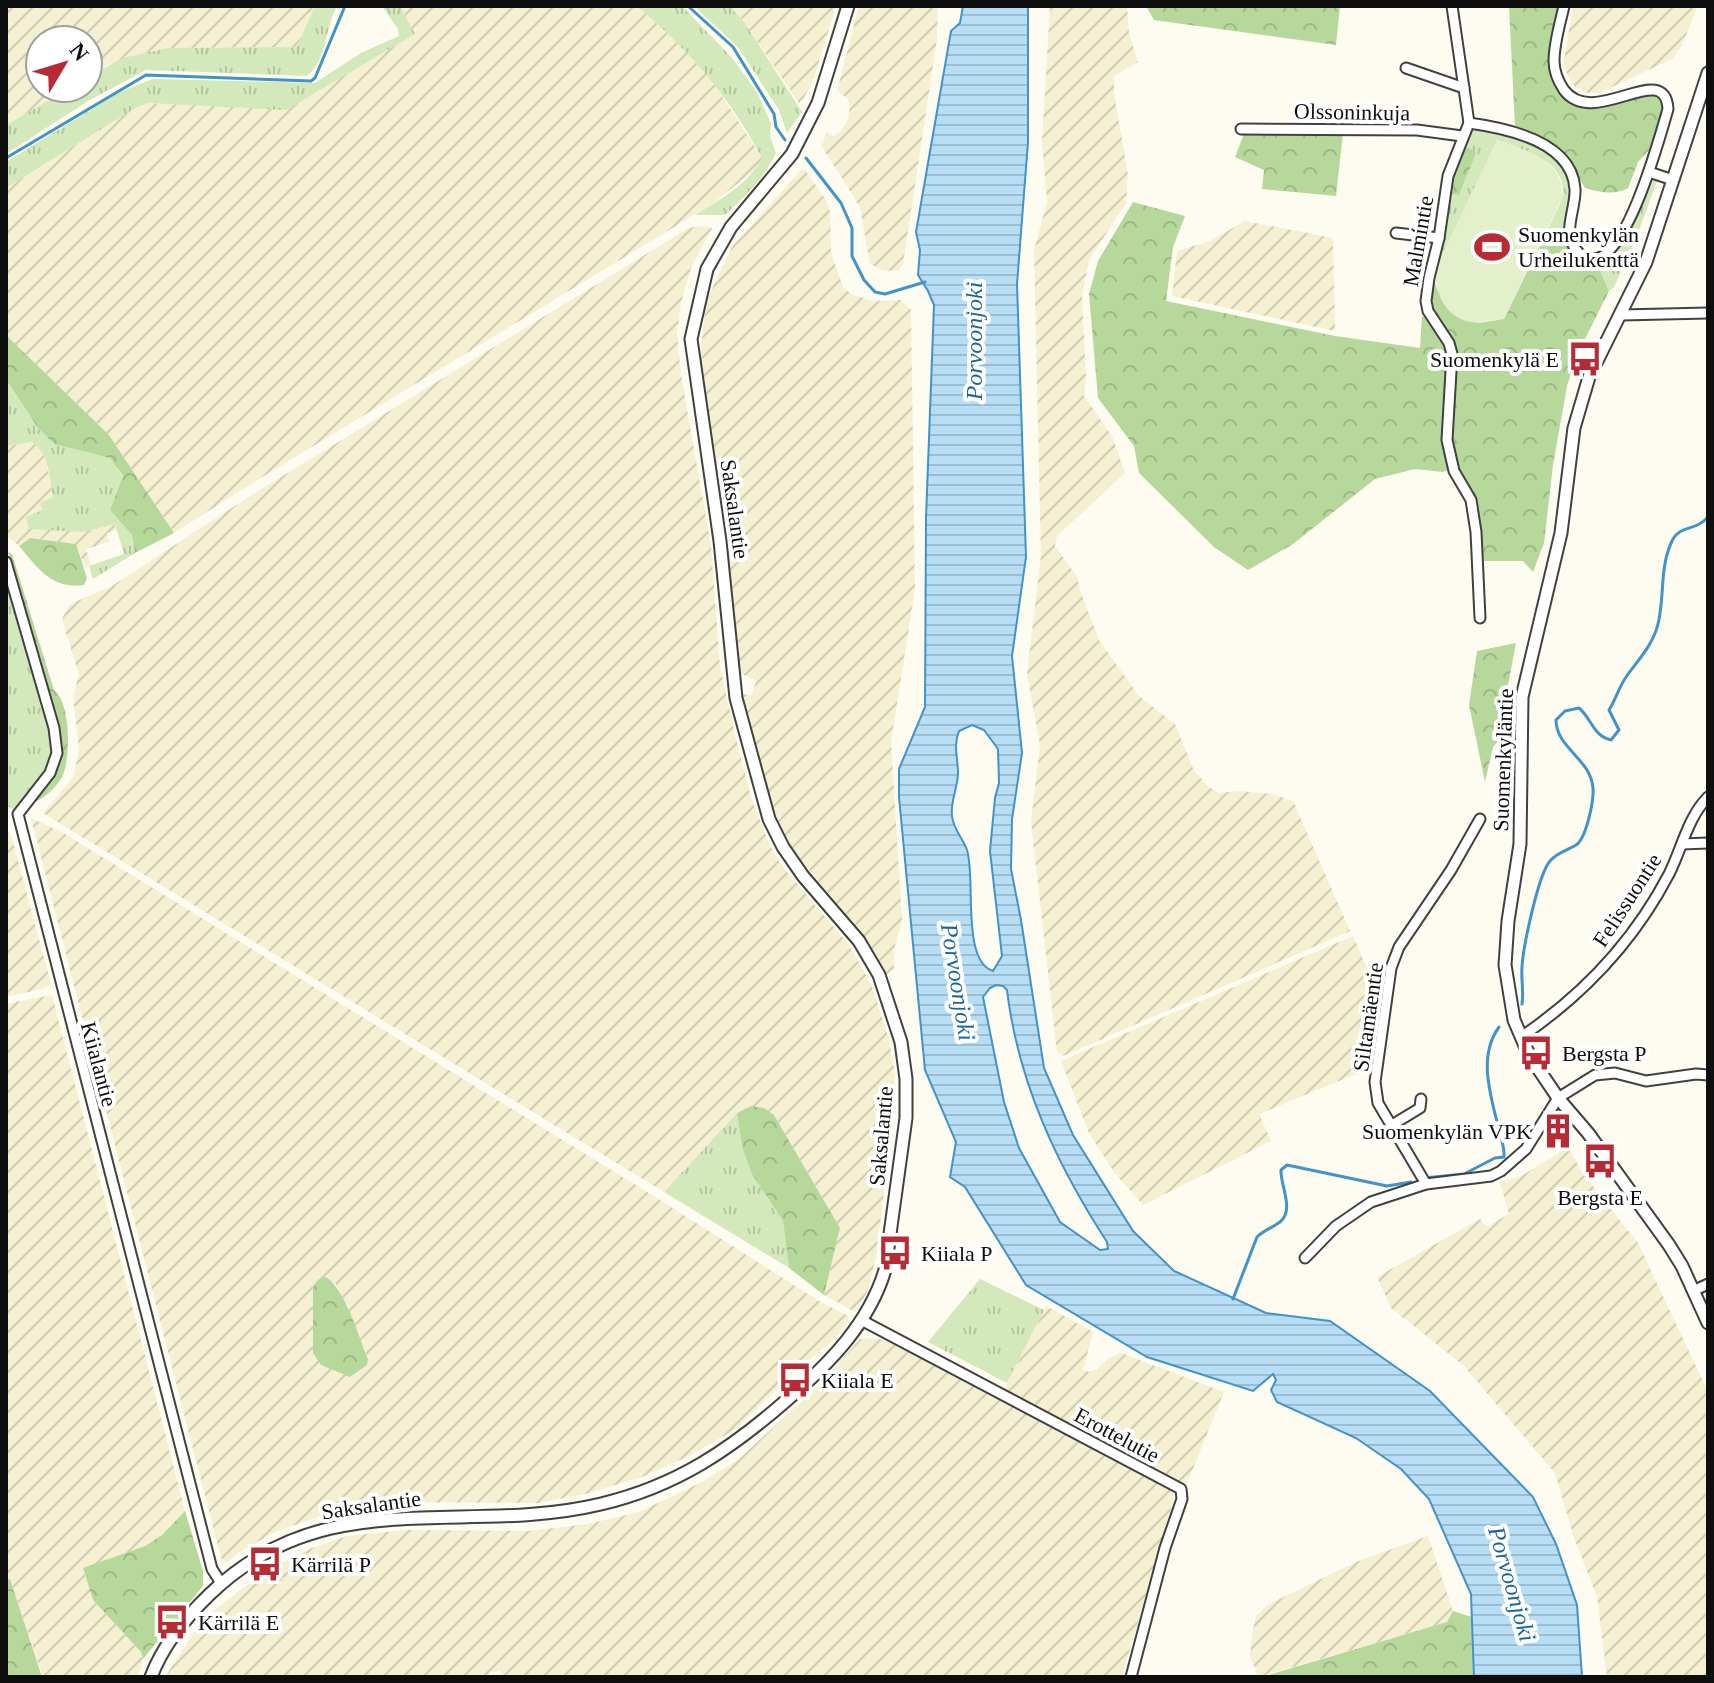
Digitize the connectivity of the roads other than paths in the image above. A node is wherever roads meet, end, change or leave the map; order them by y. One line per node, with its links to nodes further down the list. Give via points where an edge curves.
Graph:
1 (848, 6): 31 (street, Saksalantie, via 818,103 792,154 731,227 707,269 691,339 736,698 769,819 803,876 859,941 879,975 901,1042 906,1079 902,1148 885,1270)
2 (1452, 6): 6 (street)
3 (1564, 6): 10 (street, via 1554,59 1555,75 1566,92 1579,102 1599,103 1648,88 1668,98)
4 (1406, 68): 6 (street)
5 (1708, 73): 11 (street, Suomenkyläntie)
6 (1464, 88): 7 (street)
7 (1469, 123): 9 (street, Malmintie); 10 (street, via 1516,132 1563,161 1575,188 1571,241 1590,259 1604,256 1618,241)
8 (1241, 129): 9 (street, Olssoninkuja, via 1417,130)
9 (1462, 136): 13 (street, Malmintie, via 1448,176)
10 (1649, 172): 11 (street)
11 (1673, 180): 15 (street, Suomenkyläntie, via 1646,262)
12 (1396, 233): 13 (street)
13 (1439, 238): 17 (street, Malmintie, via 1427,307 1452,354 1447,440 1454,471 1471,500)
14 (1708, 313): 15 (street)
15 (1621, 315): 22 (street, Suomenkyläntie, via 1579,407 1561,533 1522,697 1520,844 1505,965 1509,1002)
16 (6, 562): 33 (street, Kiialantie, via 57,753 50,773 18,814 212,1569)
17 (1480, 618)
18 (1708, 797): 21 (street, Felissuontie, via 1697,808)
19 (1480, 819): 26 (street, Siltamäentie, via 1391,968 1375,1082 1378,1103)
20 (1708, 843): 21 (street)
21 (1682, 844): 22 (street, Felissuontie, via 1619,953 1559,1011)
22 (1521, 1037): 24 (street, Suomenkyläntie)
23 (1708, 1075): 24 (street, via 1646,1081 1604,1073)
24 (1558, 1098): 27 (street, via 1526,1149 1501,1171); 30 (street, Suomenkyläntie, via 1669,1245)
25 (1421, 1099): 26 (street, via 1420,1108)
26 (1392, 1125): 27 (street, Siltamäentie)
27 (1426, 1184): 28 (street, via 1371,1202 1336,1226)
28 (1305, 1258)
29 (1708, 1284): 30 (street)
30 (1693, 1291): 32 (street, Suomenkyläntie)
31 (863, 1321): 33 (street, Saksalantie, via 813,1377 757,1426 706,1462 653,1488 545,1515 409,1516 331,1526 285,1542); 35 (street, Erottelutie, via 1181,1489)
32 (1708, 1323)
33 (221, 1583): 34 (street, Saksalantie, via 171,1639)
34 (151, 1677)
35 (1131, 1677)

